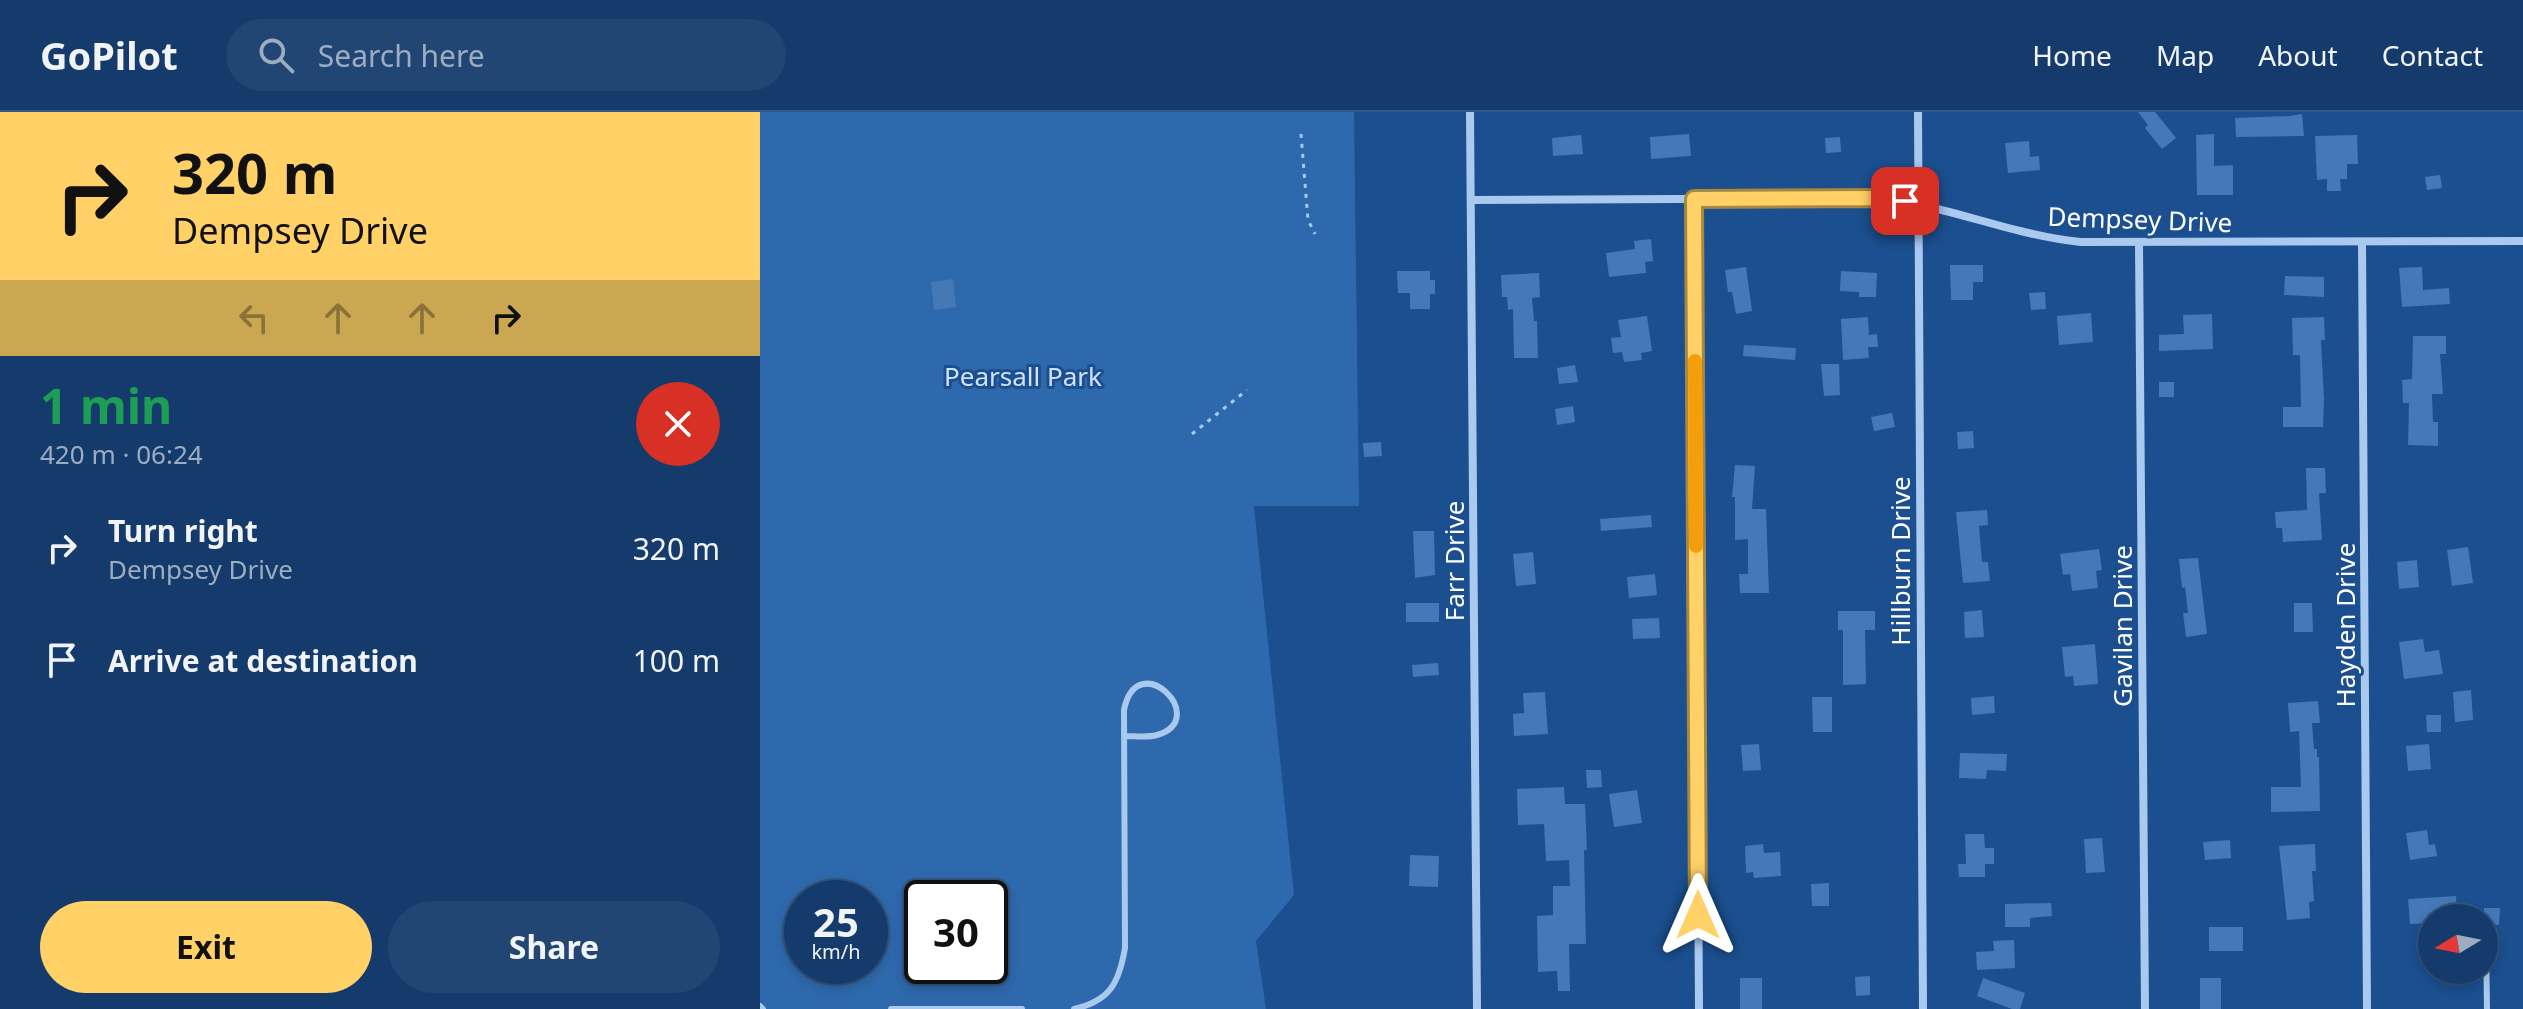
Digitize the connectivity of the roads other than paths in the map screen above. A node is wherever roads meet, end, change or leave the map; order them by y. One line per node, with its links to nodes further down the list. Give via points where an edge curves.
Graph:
1 (1470, 112): 4 (street, Farr Drive)
2 (1918, 112): 5 (street, Hillburn Drive)
3 (1694, 199): 4 (street, Dempsey Drive); 5 (street, Dempsey Drive, via 1875,198); 15 (street)
4 (1472, 200): 14 (street, Farr Drive)
5 (1918, 204): 8 (street, Dempsey Drive, via 2034,236); 16 (street, Hillburn Drive)
6 (2523, 241): 7 (street, Dempsey Drive)
7 (2362, 242): 8 (street, Dempsey Drive); 18 (street, Hayden Drive)
8 (2139, 243): 17 (street, Gavilan Drive)
9 (1125, 736): 9 (lane, via 1169,729 1176,710 1169,692 1150,684 1132,692 1124,710); 13 (lane, via 1121,970 1112,989 1093,1005)
10 (2487, 984): 19 (lane)
11 (891, 1009): 12 (lane)
12 (1022, 1009)
13 (1074, 1009)
14 (1477, 1009)
15 (1699, 1009)
16 (1923, 1009)
17 (2145, 1009)
18 (2367, 1009)
19 (2487, 1009)

